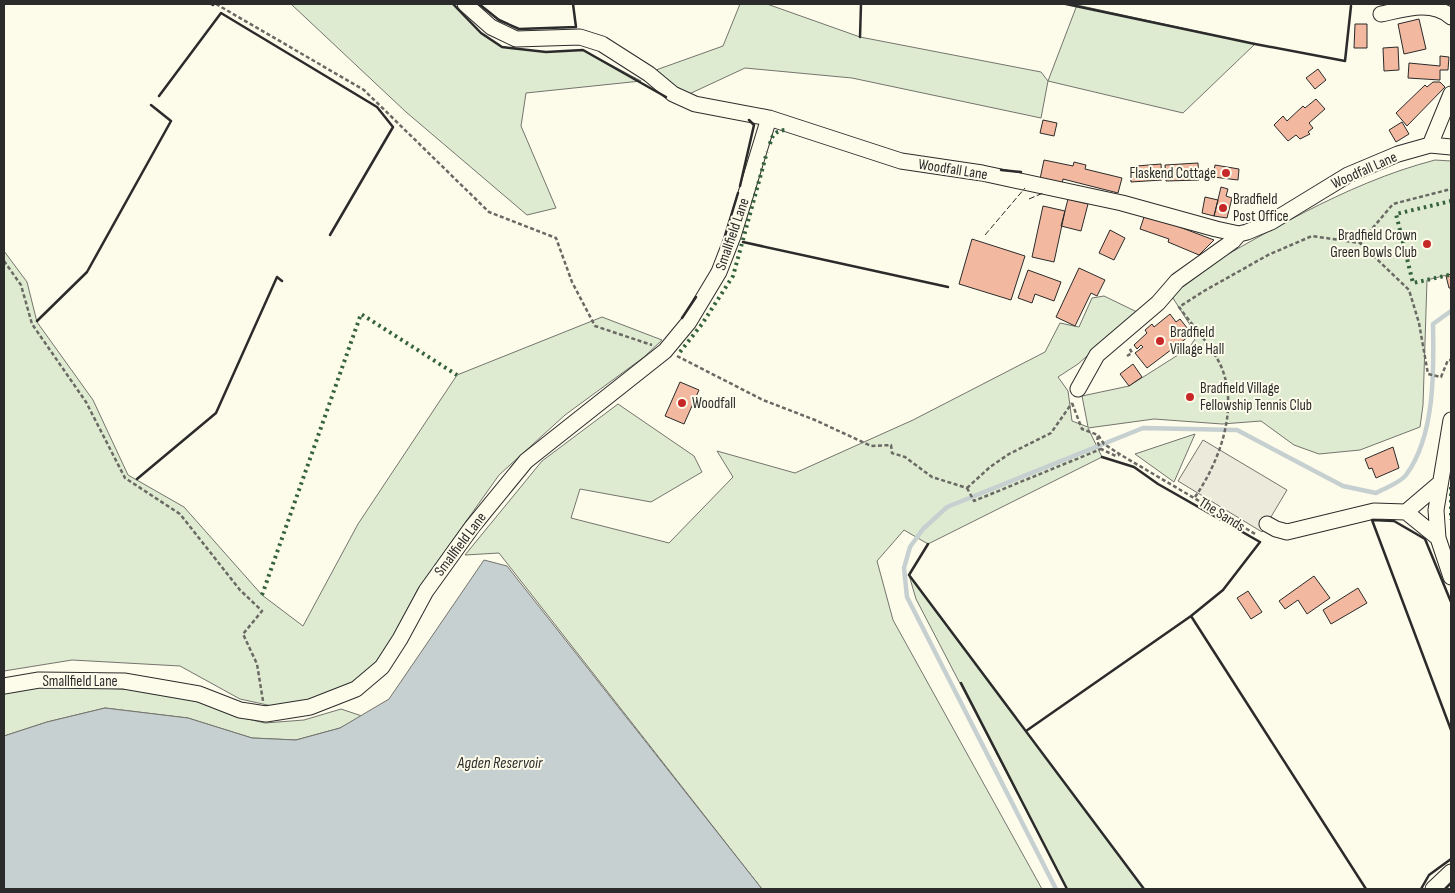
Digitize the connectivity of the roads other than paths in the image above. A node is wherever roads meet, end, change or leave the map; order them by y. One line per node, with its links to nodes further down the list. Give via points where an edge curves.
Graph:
1 (465, 4): 5 (street, Woodfall Lane, via 491,27 516,39 580,38 602,44 649,74 673,94 695,104)
2 (1381, 14): 3 (street, via 1430,6 1443,9)
3 (1451, 17)
4 (1451, 94): 6 (street)
5 (769, 118): 8 (street, Woodfall Lane, via 901,161 982,173 1122,203); 16 (street, Smallfield Lane, via 719,272 689,322 666,351 526,461 432,582 382,667 356,689 310,708 266,714 240,710 200,694 124,681 40,680)
6 (1430, 145): 7 (street, Woodfall Lane); 8 (street, Woodfall Lane, via 1398,154 1348,175 1266,224)
7 (1451, 147)
8 (1239, 234): 9 (street, via 1177,281 1158,304 1097,355)
9 (1075, 396)
10 (1451, 420): 11 (street)
11 (1440, 483): 12 (street); 14 (street, via 1436,510)
12 (1406, 512): 13 (street, via 1374,512 1287,532); 14 (street)
13 (1267, 524)
14 (1438, 538): 15 (street)
15 (1451, 577)
16 (4, 686)
17 (1451, 872): 18 (street)
18 (1433, 889)

